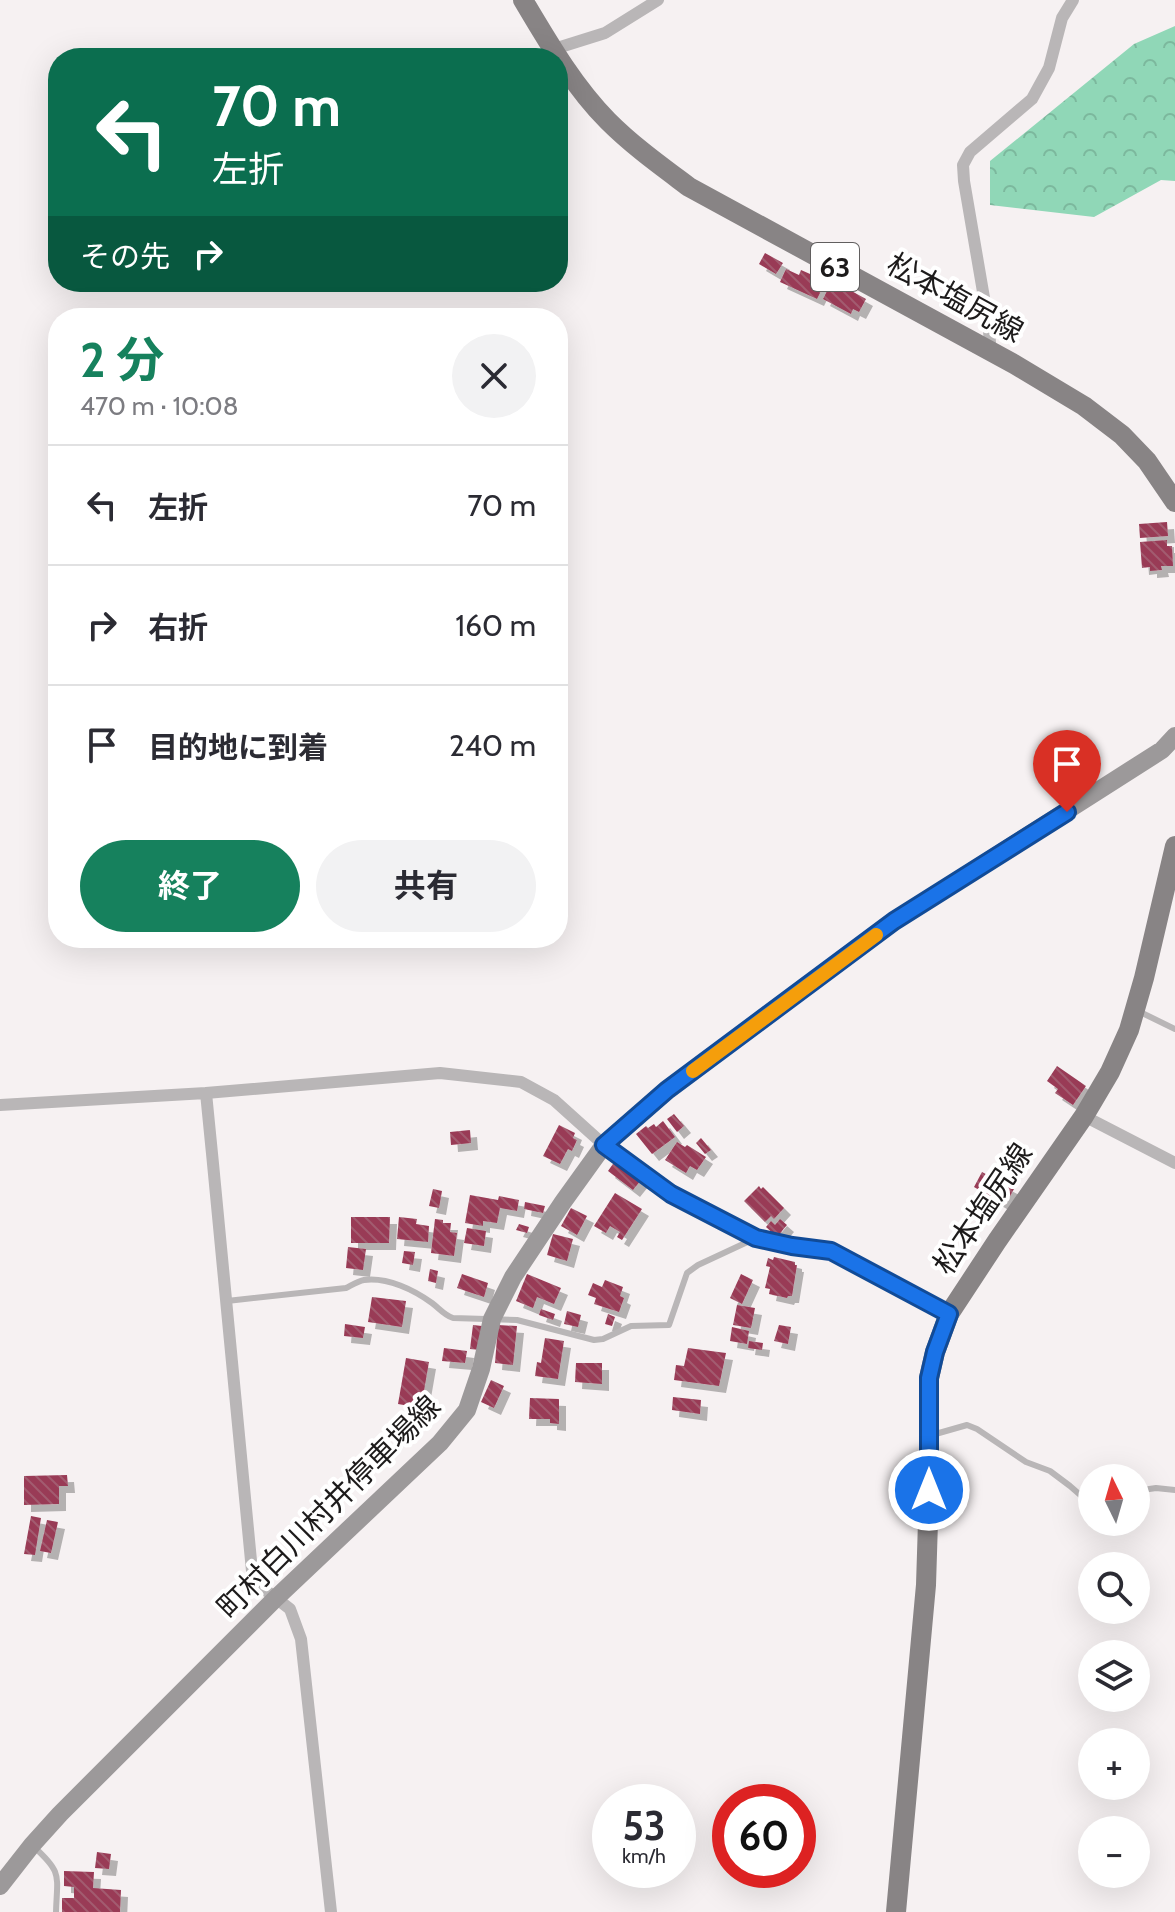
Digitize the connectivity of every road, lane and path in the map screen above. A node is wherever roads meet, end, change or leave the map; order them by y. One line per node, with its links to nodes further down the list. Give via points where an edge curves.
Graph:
1 (523, 0): 4 (main road, 松本塩尻線 / 63)
2 (658, 0): 5 (street, via 605,33)
3 (1073, 0): 7 (street, via 1032,99 970,152 963,165)
4 (553, 48)
5 (557, 48)
6 (568, 70): 7 (main road, 松本塩尻線 / 63, via 606,119 689,187)
7 (991, 353): 8 (main road, 松本塩尻線 / 63, via 1084,406 1122,435)
8 (1175, 502)
9 (1175, 736): 16 (main road, 町村白川村井停車場線, via 1162,750 894,921 667,1090)
10 (1175, 846): 11 (main road, 松本塩尻線)
11 (1135, 1010): 12 (lane); 15 (main road, 松本塩尻線, via 1110,1072)
12 (1175, 1029)
13 (206, 1093): 14 (street); 16 (street, via 440,1073 521,1082 554,1100); 19 (street)
14 (0, 1105)
15 (1084, 1116): 17 (street); 20 (main road, 松本塩尻線)
16 (604, 1145): 18 (lane, via 671,1194); 21 (main road, 町村白川村井停車場線, via 513,1277)
17 (1175, 1163)
18 (756, 1238): 20 (lane, via 831,1251); 21 (lane, via 687,1273 669,1325 631,1326 594,1340 517,1320)
19 (227, 1301): 21 (lane, via 381,1281 412,1290 444,1315); 26 (street, via 252,1571)
20 (949, 1314): 22 (main road, 松本塩尻線, via 929,1378)
21 (492, 1319): 26 (main road, 町村白川村井停車場線, via 467,1410 440,1443)
22 (928, 1436): 25 (lane, via 967,1425 1050,1471); 31 (main road, 松本塩尻線, via 926,1585)
23 (1150, 1489): 24 (lane)
24 (1175, 1490)
25 (1078, 1493)
26 (276, 1598): 27 (main road, 町村白川村井停車場線); 30 (street, via 290,1609 301,1639)
27 (32, 1845): 28 (main road, 町村白川村井停車場線); 29 (lane, via 53,1864 58,1877)
28 (0, 1886)
29 (56, 1912)
30 (331, 1912)
31 (896, 1912)

